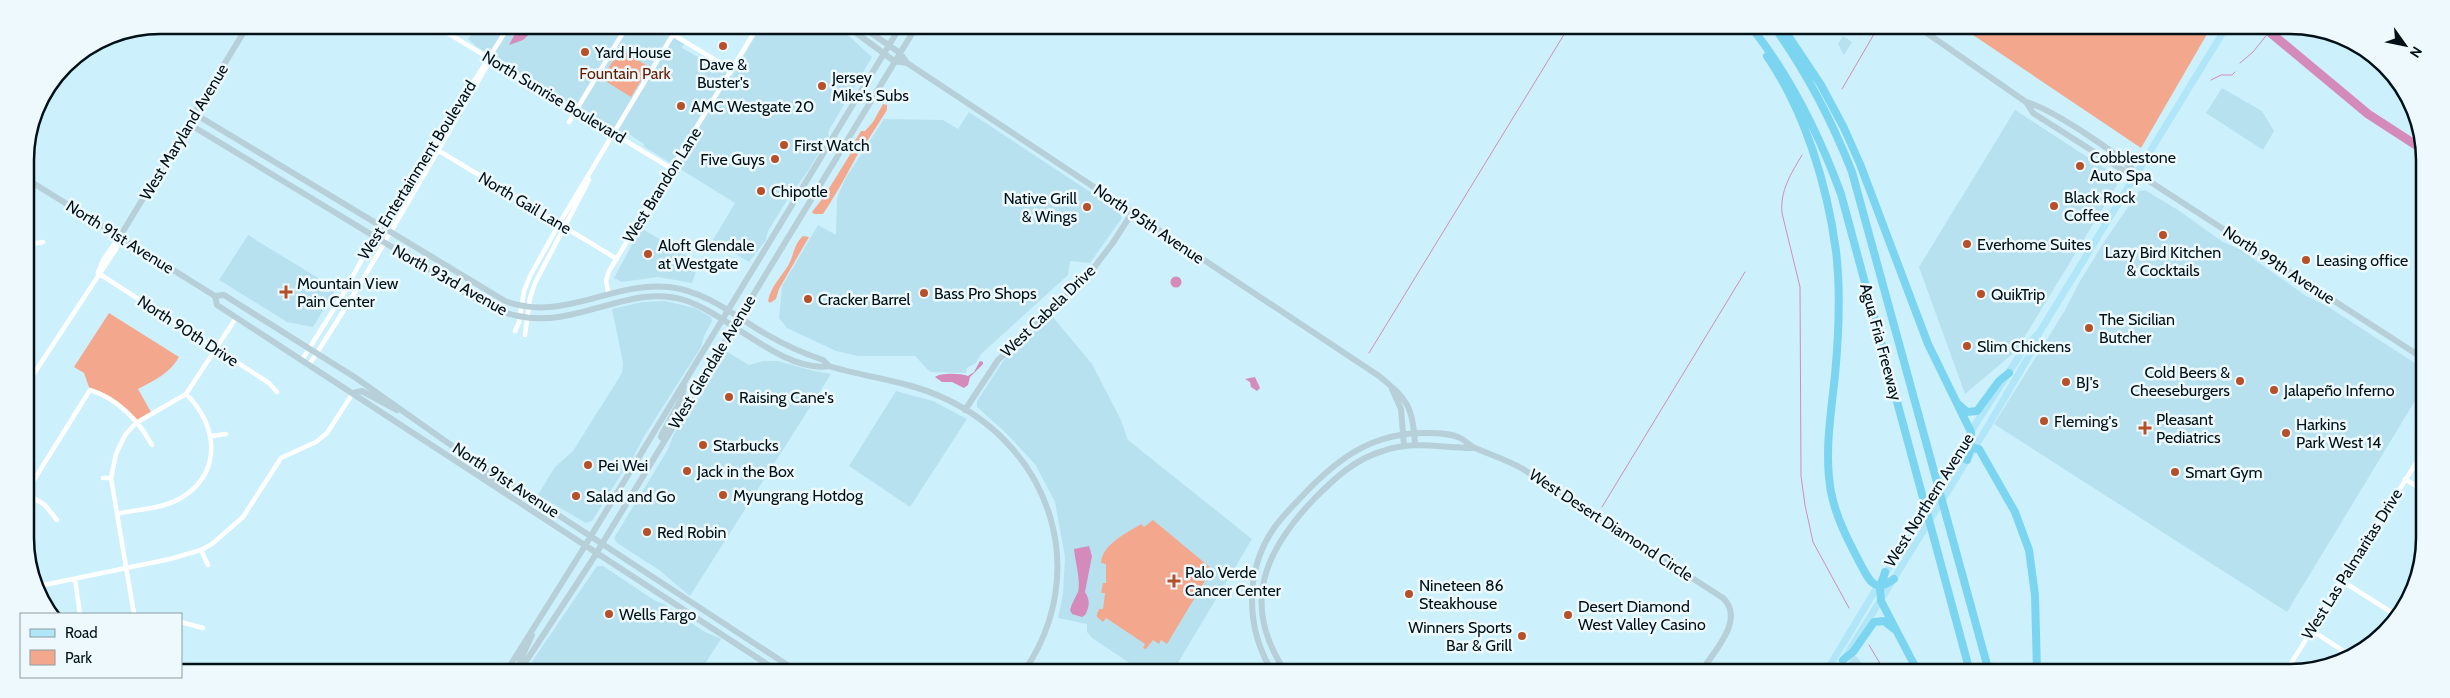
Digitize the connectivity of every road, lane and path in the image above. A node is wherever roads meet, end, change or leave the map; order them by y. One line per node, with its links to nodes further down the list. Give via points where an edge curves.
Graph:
1 (243, 34): 25 (main road, West Maryland Avenue)
2 (449, 34): 20 (street, North Sunrise Boulevard)
3 (504, 34): 20 (street, West Entertainment Boulevard)
4 (622, 34): 24 (street)
5 (753, 34): 23 (street, West Brandon Lane)
6 (857, 34): 19 (main road, North 95th Avenue)
7 (872, 34): 17 (main road, North 95th Avenue)
8 (896, 34): 17 (main road, West Glendale Avenue)
9 (912, 34): 18 (main road, West Glendale Avenue)
10 (1754, 34): 112 (highway, via 1801,120 1828,209 1836,250 1840,302 1829,436 1829,476 1842,527 1865,573)
11 (1756, 34): 138 (highway, Agua Fria Freeway, via 1810,118 1841,194)
12 (1779, 34): 139 (highway, Agua Fria Freeway, via 1822,103 1852,172)
13 (1787, 34): 72 (highway, via 1821,85 1844,128 1928,344)
14 (1928, 34): 31 (main road, North 99th Avenue, via 2026,102 2038,105 2127,162)
15 (2222, 34): 31 (main road, West Northern Avenue)
16 (674, 35): 23 (street); 28 (street)
17 (889, 46): 18 (main road, North 95th Avenue); 19 (main road, West Glendale Avenue)
18 (900, 52): 21 (main road, West Glendale Avenue); 22 (main road, North 95th Avenue)
19 (884, 55): 21 (main road, North 95th Avenue); 48 (main road, West Glendale Avenue)
20 (489, 58): 24 (street, North Sunrise Boulevard); 29 (street, West Entertainment Boulevard)
21 (894, 61): 22 (main road, North 95th Avenue); 52 (main road, West Glendale Avenue)
22 (907, 62): 33 (main road, North 95th Avenue)
23 (732, 70): 30 (street, West Brandon Lane)
24 (576, 111): 26 (street); 28 (street, North Sunrise Boulevard)
25 (195, 114): 27 (main road, West Maryland Avenue); 35 (main road, North 93rd Avenue)
26 (569, 122)
27 (189, 124): 37 (main road, North 93rd Avenue); 38 (main road, West Maryland Avenue)
28 (614, 134): 30 (street, North Sunrise Boulevard); 34 (street)
29 (435, 149): 34 (street, North Gail Lane); 35 (street, West Entertainment Boulevard, via 428,150); 36 (street, West Entertainment Boulevard, via 420,184)
30 (672, 169): 42 (street, West Brandon Lane)
31 (2136, 174): 56 (main road, West Northern Avenue); 61 (main road, North 99th Avenue)
32 (34, 184): 38 (main road, North 91st Avenue)
33 (1132, 213): 68 (main road, North 95th Avenue, via 1350,356); 73 (main road, West Cabela Drive, via 1086,278 998,360)
34 (561, 225): 42 (street, North Gail Lane); 46 (street, via 527,282); 47 (street, via 562,234 535,283)
35 (382, 228): 36 (main road, North 93rd Avenue); 37 (street, West Entertainment Boulevard)
36 (390, 233): 40 (street, West Entertainment Boulevard); 46 (main road, North 93rd Avenue, via 494,296)
37 (375, 237): 40 (main road, North 93rd Avenue); 58 (street, West Entertainment Boulevard)
38 (119, 238): 43 (street, West Maryland Avenue); 45 (main road, North 91st Avenue)
39 (43, 242): 41 (street)
40 (384, 242): 49 (main road, North 93rd Avenue, via 490,305); 60 (street, West Entertainment Boulevard)
41 (34, 244)
42 (617, 259): 44 (street, West Brandon Lane, via 607,278)
43 (98, 273): 59 (street, North 90th Drive); 65 (street, West Maryland Avenue)
44 (609, 295): 47 (main road, North 93rd Avenue, via 555,308); 48 (main road, North 93rd Avenue, via 643,287 675,288 704,297)
45 (216, 296): 50 (main road, North 91st Avenue, via 217,305); 58 (main road, North 91st Avenue, via 224,295)
46 (521, 306): 47 (main road, North 93rd Avenue); 49 (street)
47 (528, 307): 51 (street)
48 (728, 311): 52 (main road, North 93rd Avenue); 53 (main road, West Glendale Avenue)
49 (519, 317): 51 (main road, North 93rd Avenue); 55 (street)
50 (236, 318): 59 (street); 62 (main road, North 91st Avenue)
51 (526, 318): 53 (main road, North 93rd Avenue, via 560,319 639,298 659,296 690,302); 57 (street)
52 (739, 318): 54 (main road, West Glendale Avenue); 64 (main road, North 93rd Avenue, via 781,343)
53 (723, 319): 54 (main road, North 93rd Avenue); 67 (main road, West Glendale Avenue)
54 (733, 327): 64 (main road, North 93rd Avenue, via 797,360 818,368); 81 (main road, West Glendale Avenue)
55 (515, 331)
56 (2039, 333): 66 (main road, West Northern Avenue, via 2022,350); 85 (main road, West Northern Avenue, via 2032,351)
57 (525, 335)
58 (309, 348): 60 (main road, North 91st Avenue); 62 (street, West Entertainment Boulevard)
59 (216, 349): 69 (street, North 90th Drive); 71 (street)
60 (317, 353): 63 (street, West Entertainment Boulevard); 74 (main road, North 91st Avenue)
61 (2416, 354)
62 (302, 360): 63 (main road, North 91st Avenue)
63 (309, 365): 70 (main road, North 91st Avenue)
64 (830, 366): 73 (main road, via 922,389)
65 (34, 372)
66 (2009, 373): 72 (highway, via 1999,381 1977,412 1967,412); 76 (main road, West Northern Avenue)
67 (685, 382): 81 (main road, via 682,398 662,434); 100 (main road, West Glendale Avenue)
68 (1390, 386): 78 (main road, North 95th Avenue, via 1407,403); 79 (main road, North 95th Avenue, via 1401,409)
69 (277, 392)
70 (353, 393): 74 (main road, via 362,391); 90 (main road, North 91st Avenue); 103 (street, via 327,433 316,442 281,458 243,517 226,534)
71 (186, 394): 75 (street); 80 (street, via 202,412)
72 (1956, 401): 76 (highway)
73 (965, 410): 131 (main road, via 996,433 1022,461 1042,494 1054,529 1058,564 1056,596 1042,641)
74 (405, 412): 96 (main road, North 91st Avenue)
75 (136, 423): 83 (street); 92 (street, via 125,435 116,454); 94 (street, via 118,404 90,390)
76 (1971, 432): 85 (highway); 87 (main road, West Northern Avenue)
77 (226, 434): 80 (street)
78 (1415, 434): 79 (main road, West Desert Diamond Circle); 82 (main road, North 95th Avenue); 86 (main road, West Desert Diamond Circle, via 1450,435 1461,438)
79 (1404, 435): 84 (main road, North 95th Avenue); 132 (main road, West Desert Diamond Circle, via 1366,445 1340,460 1288,511 1270,535 1257,562 1252,605 1258,642)
80 (212, 436): 98 (street, via 207,469 195,487 180,499)
81 (665, 440): 101 (main road, West Glendale Avenue)
82 (1415, 444): 84 (main road, West Desert Diamond Circle); 86 (main road, West Desert Diamond Circle)
83 (152, 445)
84 (1404, 445): 133 (main road, West Desert Diamond Circle, via 1371,455 1347,468 1298,516 1275,548 1264,584 1263,615 1271,647)
85 (1973, 446): 87 (highway); 88 (highway); 140 (highway, via 1985,458 2015,512 2028,550 2036,595)
86 (1474, 448): 134 (main road, West Desert Diamond Circle, via 1523,468 1726,601 1731,608 1732,622)
87 (1957, 454): 107 (main road, West Northern Avenue)
88 (1967, 460): 109 (main road, West Northern Avenue)
89 (2416, 463): 93 (street, West Las Palmaritas Drive)
90 (478, 475): 96 (main road, via 485,474 510,488); 102 (main road, North 91st Avenue)
91 (103, 478): 92 (street)
92 (112, 478): 98 (street)
93 (2404, 479): 95 (street); 110 (street, West Las Palmaritas Drive)
94 (34, 481)
95 (2416, 486)
96 (526, 492): 100 (main road, North 91st Avenue)
97 (34, 497): 99 (street)
98 (117, 514): 106 (street)
99 (57, 520)
100 (592, 535): 101 (main road, North 91st Avenue); 102 (main road, West Glendale Avenue)
101 (603, 542): 104 (main road, West Glendale Avenue); 117 (main road, North 91st Avenue)
102 (585, 547): 104 (main road, North 91st Avenue); 119 (main road, West Glendale Avenue)
103 (201, 550): 105 (street); 106 (street)
104 (596, 554): 121 (main road, North 91st Avenue); 128 (main road, West Glendale Avenue)
105 (208, 565)
106 (128, 569): 108 (street); 116 (street)
107 (1885, 572): 112 (highway)
108 (75, 579): 111 (street); 115 (street)
109 (1894, 579): 112 (highway); 113 (main road, West Northern Avenue)
110 (2342, 581): 114 (street); 122 (street, West Las Palmaritas Drive)
111 (43, 585)
112 (1878, 586): 113 (highway); 135 (main road, West Northern Avenue)
113 (1881, 601): 123 (highway); 125 (main road, West Northern Avenue)
114 (2392, 612)
115 (80, 613)
116 (134, 613)
117 (718, 619): 121 (main road); 130 (main road, North 91st Avenue)
118 (182, 622): 120 (street)
119 (534, 627): 126 (main road, West Glendale Avenue); 127 (main road)
120 (202, 628)
121 (712, 628): 129 (main road, North 91st Avenue)
122 (2311, 630): 124 (street); 141 (street, West Las Palmaritas Drive)
123 (1898, 635): 125 (highway, via 1888,623 1878,620); 137 (highway)
124 (2344, 652)
125 (1844, 660): 136 (main road, West Northern Avenue)
126 (514, 664)
127 (520, 664)
128 (524, 664)
129 (767, 664)
130 (785, 664)
131 (1029, 664)
132 (1269, 664)
133 (1281, 664)
134 (1706, 664)
135 (1831, 664)
136 (1841, 664)
137 (1914, 664)
138 (1968, 664)
139 (1987, 664)
140 (2037, 664)
141 (2290, 664)

